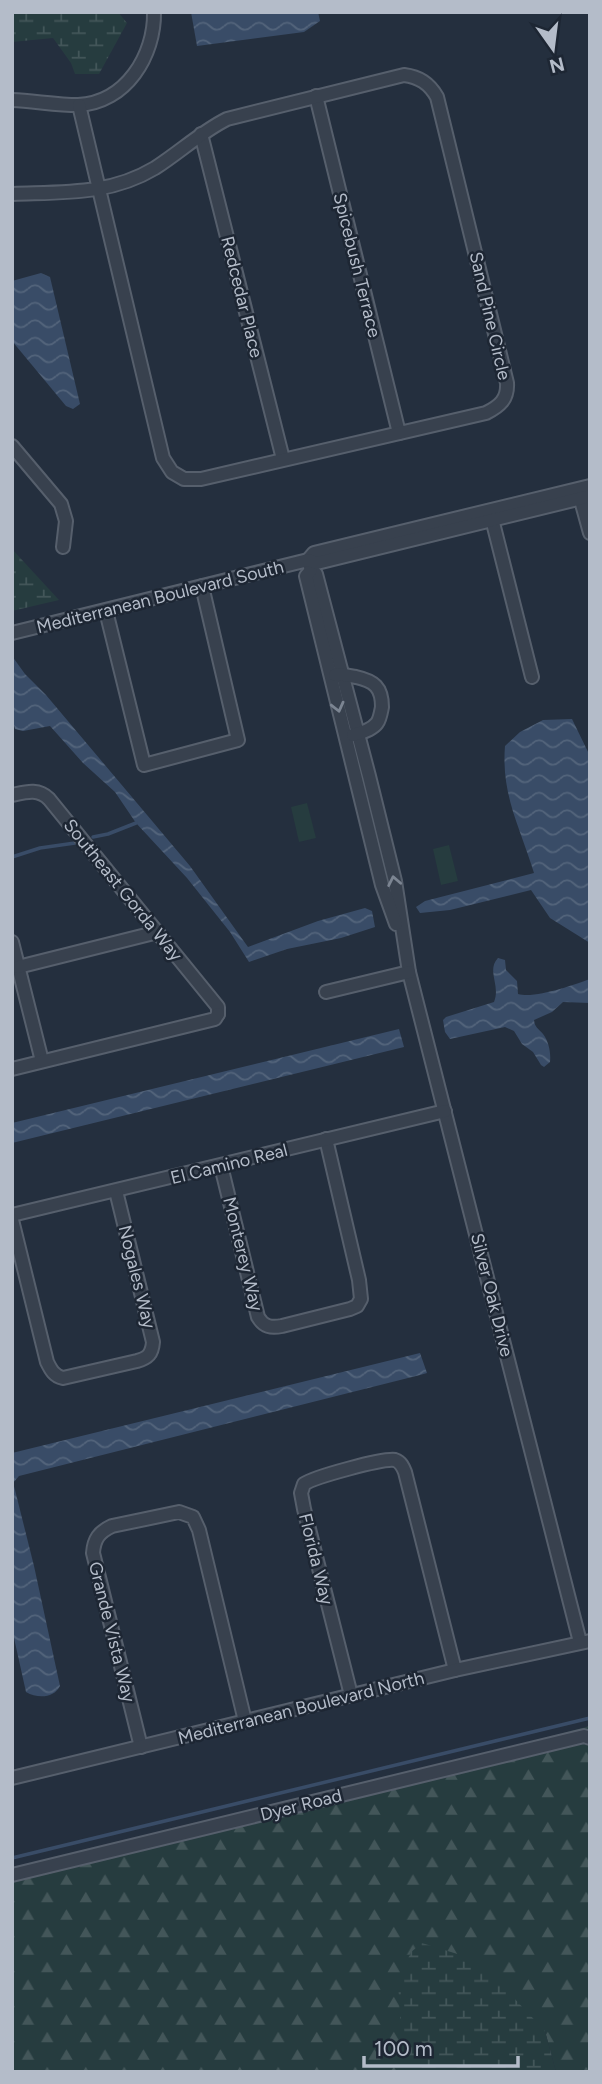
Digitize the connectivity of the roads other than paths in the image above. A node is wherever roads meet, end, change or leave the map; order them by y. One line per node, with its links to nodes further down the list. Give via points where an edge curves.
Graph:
1 (154, 12): 4 (street, via 152,43 139,68 117,90)
2 (316, 96): 5 (street, Sand Pine Circle, via 227,119); 8 (street, Spicebush Terrace); 8 (street, Sand Pine Circle, via 414,76 432,88 440,110 508,393 486,413)
3 (12, 100): 4 (street)
4 (79, 105): 6 (street, Sand Pine Circle)
5 (201, 134): 6 (street, Sand Pine Circle, via 145,173); 10 (street, Redcedar Place)
6 (97, 190): 7 (street); 10 (street, Sand Pine Circle, via 163,458 184,479)
7 (13, 194)
8 (399, 433): 10 (street, Sand Pine Circle)
9 (12, 446): 14 (street, via 61,504 66,521)
10 (283, 459)
11 (584, 492): 12 (street, Mediterranean Boulevard South); 13 (street)
12 (491, 515): 15 (street, Mediterranean Boulevard South); 20 (street)
13 (590, 533)
14 (63, 547)
15 (309, 565): 16 (street, Mediterranean Boulevard South); 19 (street, Silver Oak Drive, via 306,576)
16 (202, 586): 17 (street, Mediterranean Boulevard South); 17 (street, via 238,740 144,765)
17 (106, 611): 18 (street, Mediterranean Boulevard South)
18 (12, 633)
19 (336, 675): 21 (street, Silver Oak Drive); 21 (street, via 370,681 380,692 378,723)
20 (531, 677)
21 (352, 735): 26 (street, Silver Oak Drive, via 382,885)
22 (12, 795): 23 (street, Southeast Gorda Way, via 44,794)
23 (158, 932): 25 (street); 28 (street, Southeast Gorda Way, via 224,1015)
24 (12, 942): 25 (street)
25 (19, 967): 28 (street)
26 (409, 972): 27 (street); 30 (street, Silver Oak Drive)
27 (326, 992)
28 (42, 1061): 29 (street)
29 (12, 1069)
30 (445, 1111): 31 (street, El Camino Real); 35 (street, Silver Oak Drive)
31 (326, 1139): 32 (street, El Camino Real); 32 (street, Monterey Way, via 359,1280 361,1299 350,1309 274,1328 266,1326 258,1317)
32 (221, 1166): 33 (street, El Camino Real)
33 (116, 1192): 34 (street, El Camino Real); 34 (street, Nogales Way, via 153,1342 147,1358 137,1361 63,1378 52,1371)
34 (12, 1218)
35 (585, 1641): 36 (street, Mediterranean Boulevard North)
36 (455, 1670): 37 (street, Mediterranean Boulevard North); 37 (street, Florida Way, via 405,1472 396,1460 364,1465 307,1481 301,1493)
37 (351, 1695): 38 (street, Mediterranean Boulevard North)
38 (246, 1721): 40 (street, Mediterranean Boulevard North); 40 (street, Grande Vista Way, via 193,1517 179,1511 112,1526 97,1536 93,1553)
39 (590, 1738): 42 (street, Dyer Road)
40 (141, 1747): 41 (street, Mediterranean Boulevard North)
41 (12, 1778)
42 (12, 1875)

